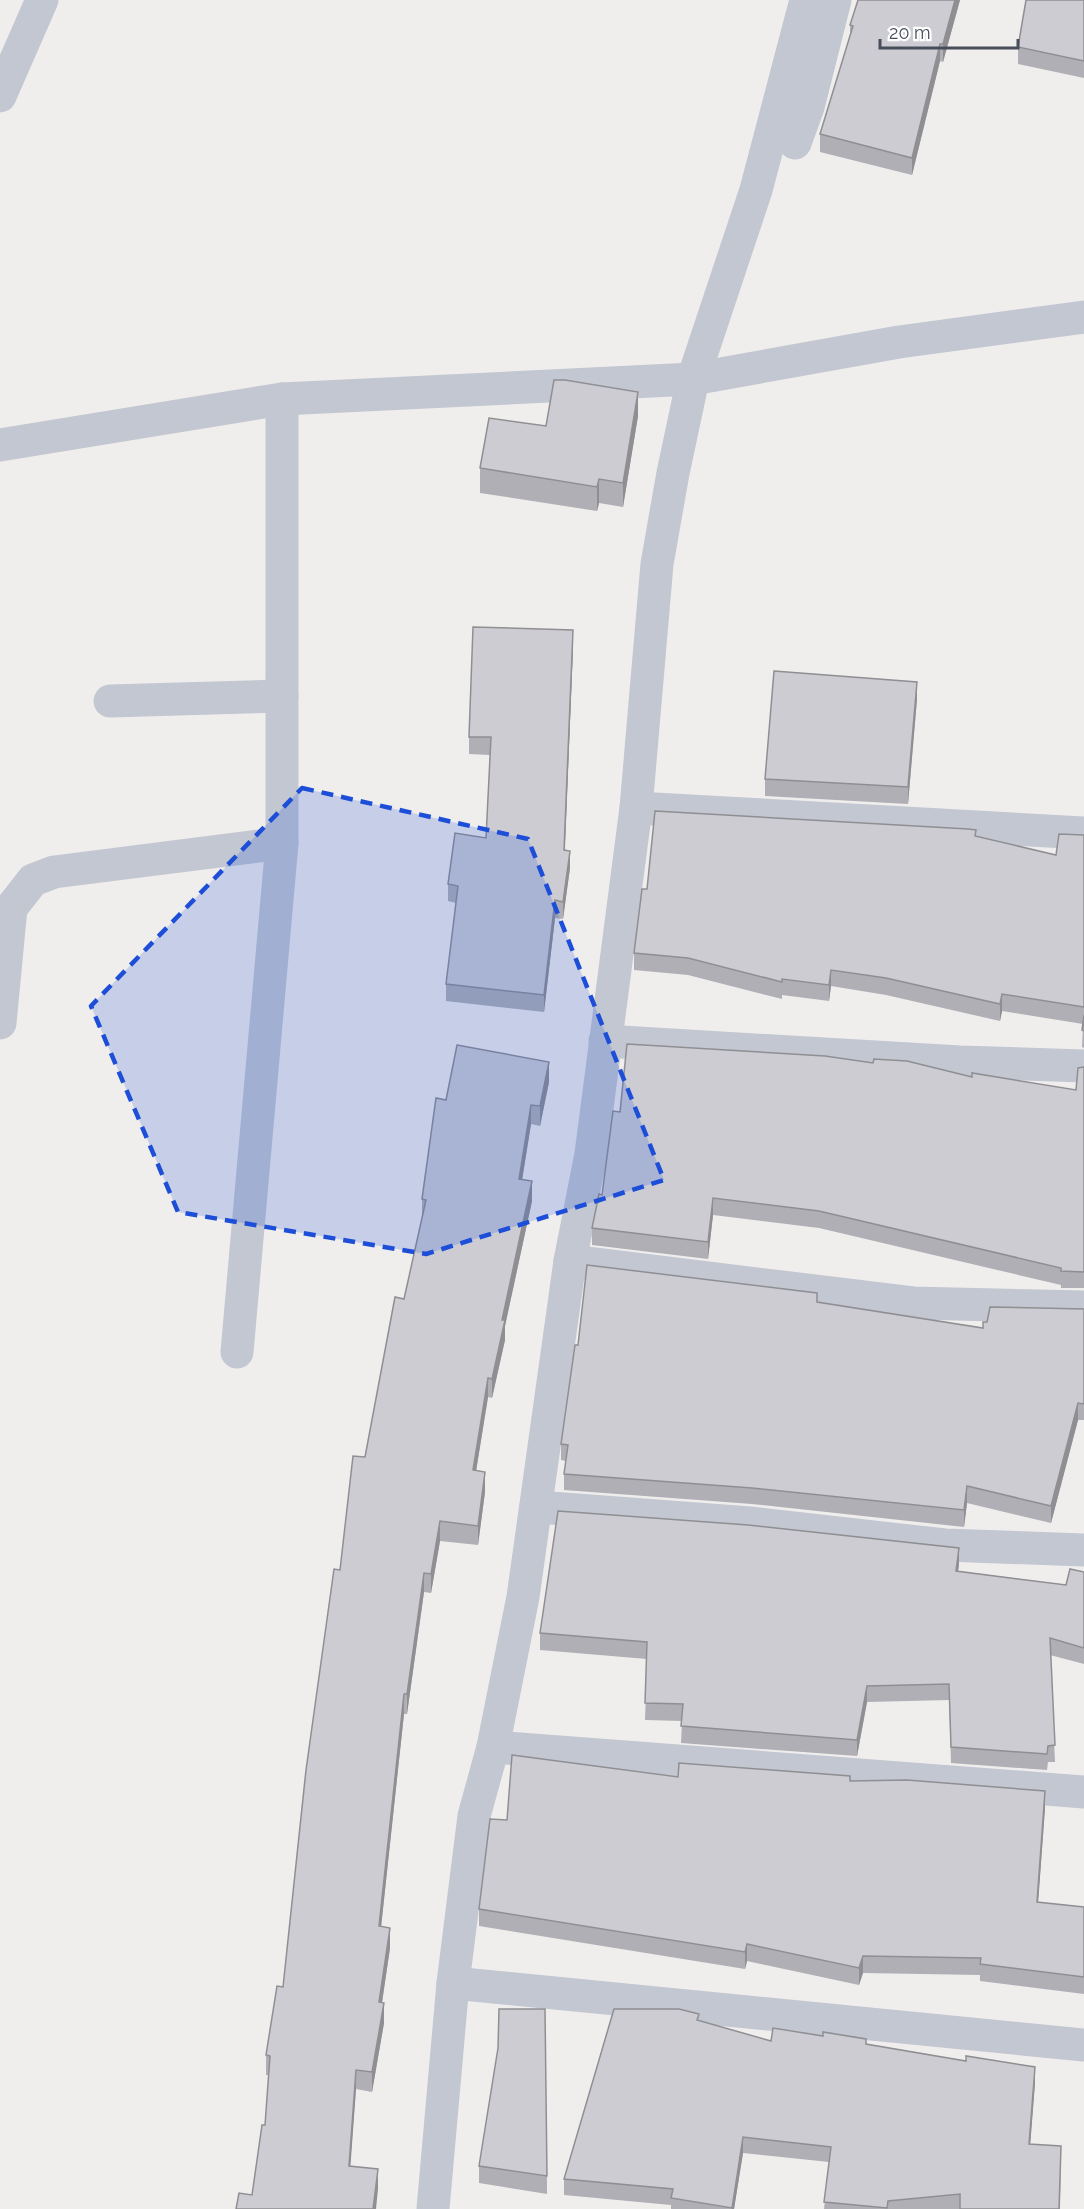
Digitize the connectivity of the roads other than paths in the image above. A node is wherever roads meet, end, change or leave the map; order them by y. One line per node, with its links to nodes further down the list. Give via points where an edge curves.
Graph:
1 (42, 0): 4 (street)
2 (806, 0): 7 (street, via 756,190)
3 (835, 0): 5 (street)
4 (0, 96)
5 (795, 143)
6 (1084, 317): 7 (street, via 899,342)
7 (693, 379): 8 (street); 12 (street, via 657,564)
8 (282, 399): 9 (street); 10 (street)
9 (0, 445)
10 (282, 696): 11 (street); 14 (street)
11 (110, 701)
12 (636, 808): 13 (street); 16 (street)
13 (1084, 833)
14 (282, 843): 15 (street, via 54,872 33,880 11,908); 20 (street)
15 (0, 1023)
16 (605, 1041): 17 (street); 18 (street, via 591,1154)
17 (1084, 1066)
18 (570, 1262): 19 (street, via 913,1303); 21 (street)
19 (1084, 1307)
20 (237, 1352)
21 (537, 1507): 22 (street, via 750,1523 945,1545); 23 (street)
22 (1084, 1550)
23 (493, 1747): 24 (street); 25 (street, via 474,1816)
24 (1084, 1792)
25 (453, 1983): 26 (street); 27 (street)
26 (1084, 2045)
27 (434, 2209)

